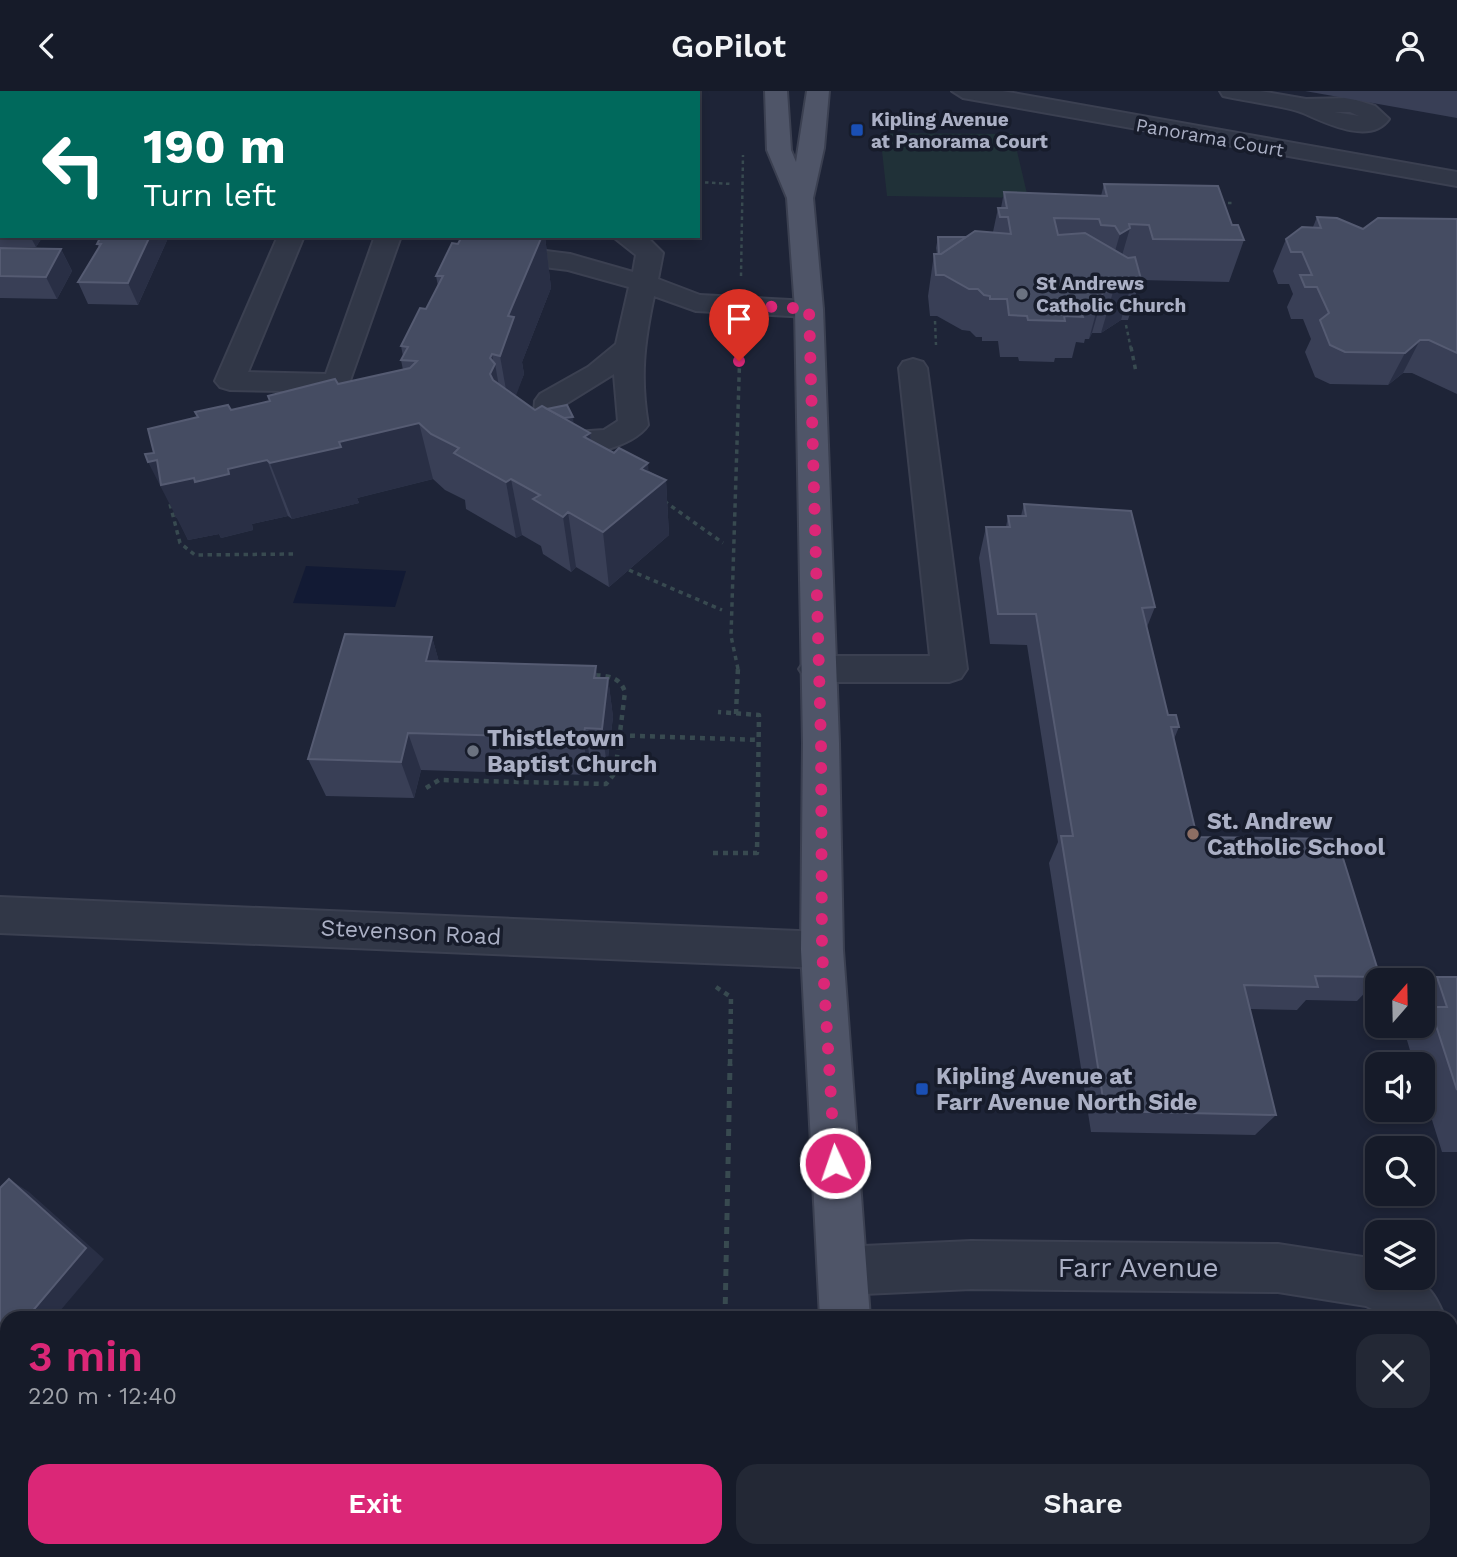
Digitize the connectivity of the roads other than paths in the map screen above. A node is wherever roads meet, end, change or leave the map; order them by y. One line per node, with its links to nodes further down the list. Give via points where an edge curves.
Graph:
1 (776, 91): 8 (main road, via 779,150)
2 (818, 91): 8 (main road, via 812,148)
3 (963, 91): 6 (street, Panorama Court)
4 (1240, 93): 5 (street); 6 (street)
5 (1308, 106)
6 (1235, 142): 7 (street, Panorama Court)
7 (1457, 180)
8 (800, 198): 14 (main road)
9 (290, 238): 10 (street, via 230,381 337,383)
10 (387, 238)
11 (633, 238): 13 (street, via 650,253)
12 (495, 252): 13 (street, via 570,262)
13 (643, 283): 14 (street, via 695,303); 15 (street)
14 (809, 309): 17 (main road)
15 (629, 347)
16 (913, 368): 17 (street, via 949,669)
17 (817, 669): 19 (main road)
18 (0, 915): 19 (street, Stevenson Road)
19 (822, 950): 20 (main road)
20 (842, 1271): 21 (main road); 22 (street, Farr Avenue, via 971,1265 1278,1268 1370,1282 1407,1300)
21 (845, 1311)
22 (1416, 1311)

